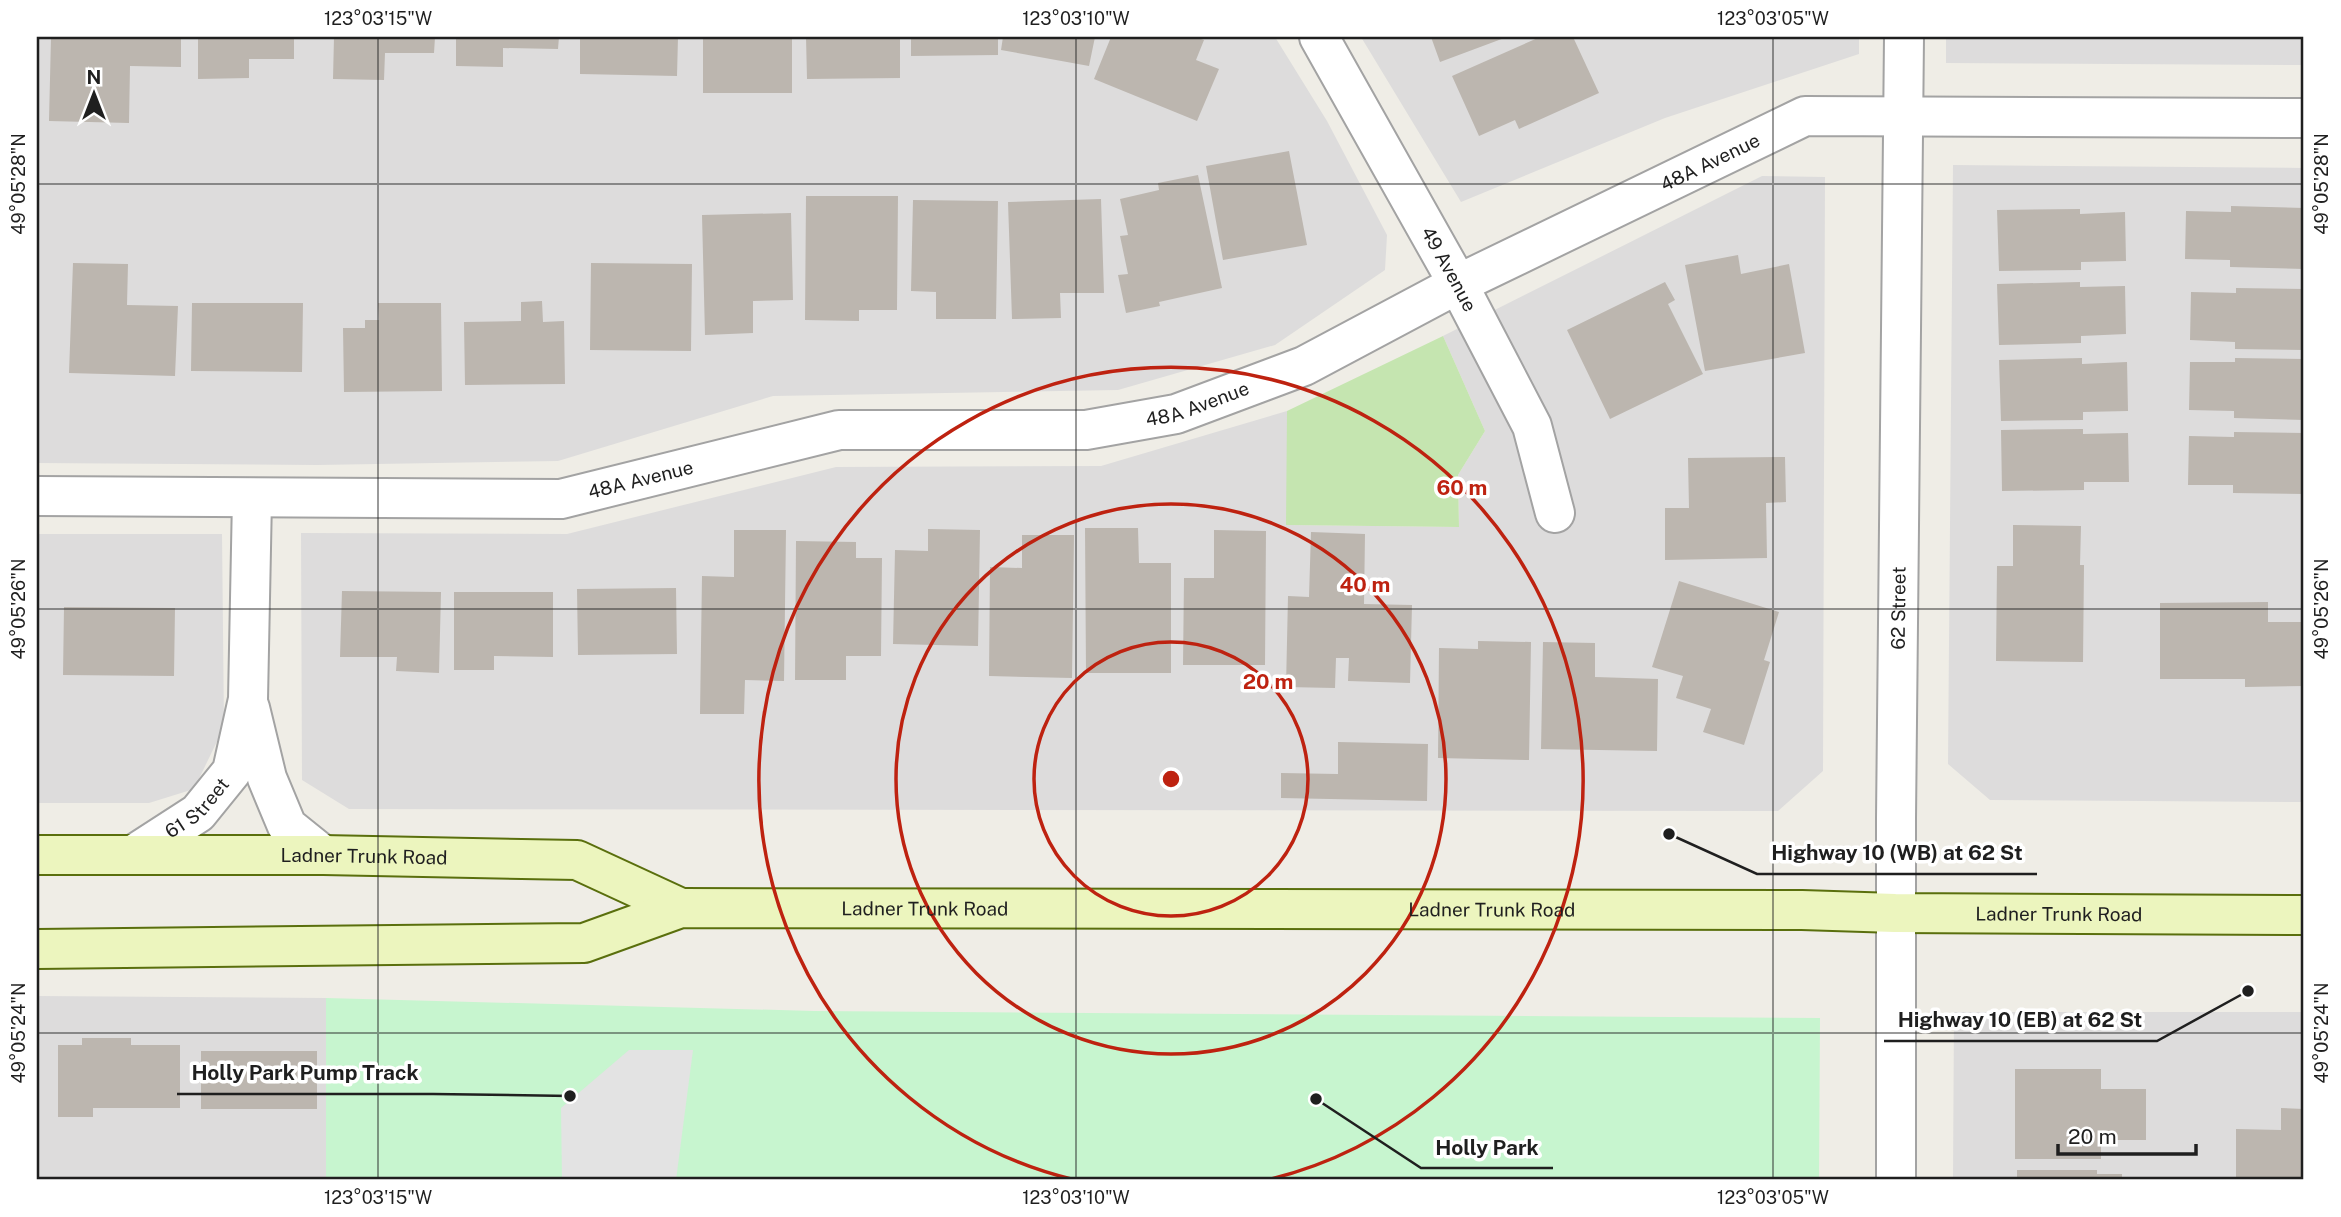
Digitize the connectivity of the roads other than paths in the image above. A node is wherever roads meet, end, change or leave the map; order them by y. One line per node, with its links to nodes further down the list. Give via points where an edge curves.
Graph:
1 (1318, 37): 5 (street, 49 Avenue)
2 (1904, 37): 3 (street, 62 Street)
3 (1903, 115): 4 (street, 48A Avenue); 5 (street, 48A Avenue, via 1805,116); 14 (street, 62 Street)
4 (2304, 118)
5 (1458, 284): 7 (street, 48A Avenue, via 1304,366 1175,414 1086,430 839,430 561,499); 8 (street, 49 Avenue, via 1532,426)
6 (37, 496): 7 (street, 48A Avenue)
7 (252, 498): 9 (street, 61 Street)
8 (1555, 513)
9 (248, 699): 11 (street, 61 Street, via 232,771 198,813); 12 (street, 61 Street, via 267,778 287,825)
10 (37, 855): 11 (main road, Ladner Trunk Road)
11 (133, 855): 12 (main road, Ladner Trunk Road)
12 (323, 855): 13 (main road, Ladner Trunk Road, via 577,860)
13 (681, 908): 14 (main road, Ladner Trunk Road); 16 (main road, Ladner Trunk Road, via 584,943)
14 (1895, 913): 15 (main road, Ladner Trunk Road); 17 (street, 62 Street)
15 (2304, 915)
16 (37, 949)
17 (1896, 1180)

